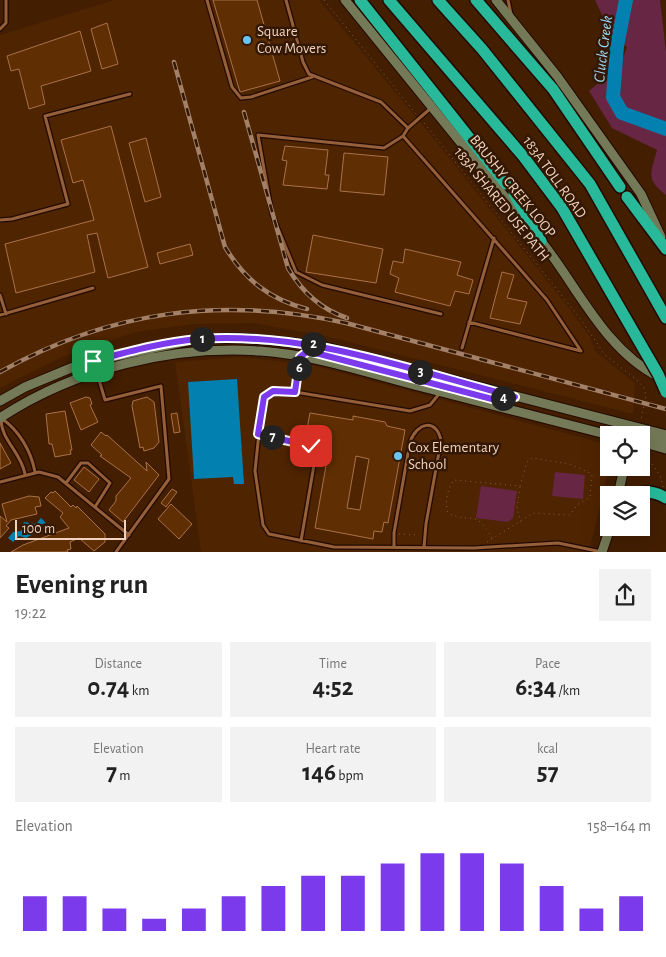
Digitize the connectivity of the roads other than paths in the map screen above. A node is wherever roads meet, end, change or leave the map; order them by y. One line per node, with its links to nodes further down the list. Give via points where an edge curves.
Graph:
1 (6, 0): 12 (lane, via 6,23)
2 (207, 0): 13 (lane, via 232,87 241,98)
3 (286, 0): 13 (lane, via 303,62)
4 (345, 0): 15 (main road, BRUSHY CREEK LOOP)
5 (360, 0): 18 (highway)
6 (389, 0): 39 (highway, 183A TOLL ROAD, bridge, via 524,156 562,208)
7 (438, 0): 31 (highway, 183A TOLL ROAD, via 482,49 590,184)
8 (476, 0): 19 (highway, via 553,89)
9 (496, 0): 11 (main road)
10 (508, 0): 11 (lane)
11 (515, 24): 25 (main road, via 557,76 641,194)
12 (0, 29)
13 (312, 77): 16 (lane, via 382,102)
14 (130, 94): 22 (lane, via 45,116 68,204)
15 (431, 108): 16 (lane); 24 (main road, BRUSHY CREEK LOOP)
16 (408, 128): 17 (lane)
17 (403, 136): 23 (lane); 29 (lane, via 384,148 258,135 272,214 296,272 322,285)
18 (506, 184)
19 (620, 187)
20 (514, 194): 24 (highway)
21 (627, 198): 25 (highway)
22 (0, 220)
23 (494, 238): 32 (lane); 32 (lane, via 546,300 581,351)
24 (541, 241): 36 (main road, BRUSHY CREEK LOOP, via 626,354)
25 (666, 248)
26 (93, 288): 28 (lane)
27 (0, 295): 28 (lane)
28 (6, 314): 30 (lane)
29 (441, 314)
30 (0, 315)
31 (666, 318)
32 (469, 322): 33 (lane)
33 (462, 348)
34 (300, 357): 35 (main road, via 260,351 211,350 149,359); 37 (lane); 38 (main road); 40 (main road, via 308,351 316,352 492,399)
35 (97, 373): 42 (main road, via 36,398); 59 (lane, via 105,400 161,386 169,479)
36 (666, 380)
37 (295, 392): 38 (lane, via 410,411 430,405); 46 (lane, via 268,393 262,401)
38 (441, 392): 45 (main road)
39 (666, 392)
40 (515, 397): 41 (main road, via 318,345 239,338 196,339 83,363); 43 (main road)
41 (0, 401)
42 (0, 418): 52 (lane, via 11,424 29,451); 53 (lane, via 1,430 22,461)
43 (615, 422): 44 (main road); 47 (main road)
44 (619, 426)
45 (600, 432)
46 (258, 434): 61 (lane, via 255,471 263,525 269,534); 61 (lane, via 306,443 315,449)
47 (666, 435)
48 (650, 438): 49 (main road)
49 (666, 442)
50 (650, 445): 51 (main road)
51 (666, 449)
52 (35, 472): 53 (lane); 55 (lane, via 58,477)
53 (25, 474): 54 (lane)
54 (0, 482)
55 (66, 483): 58 (lane); 58 (lane, via 81,463 88,463 110,484)
56 (650, 492): 57 (highway)
57 (665, 495)
58 (95, 506): 59 (lane)
59 (129, 535): 64 (lane)
60 (607, 536): 65 (main road)
61 (301, 541): 62 (lane, via 334,547)
62 (394, 547): 63 (lane); 63 (lane, via 410,442 422,425 429,426 440,435)
63 (424, 547): 65 (lane, via 558,543)
64 (116, 552)
65 (602, 552)

